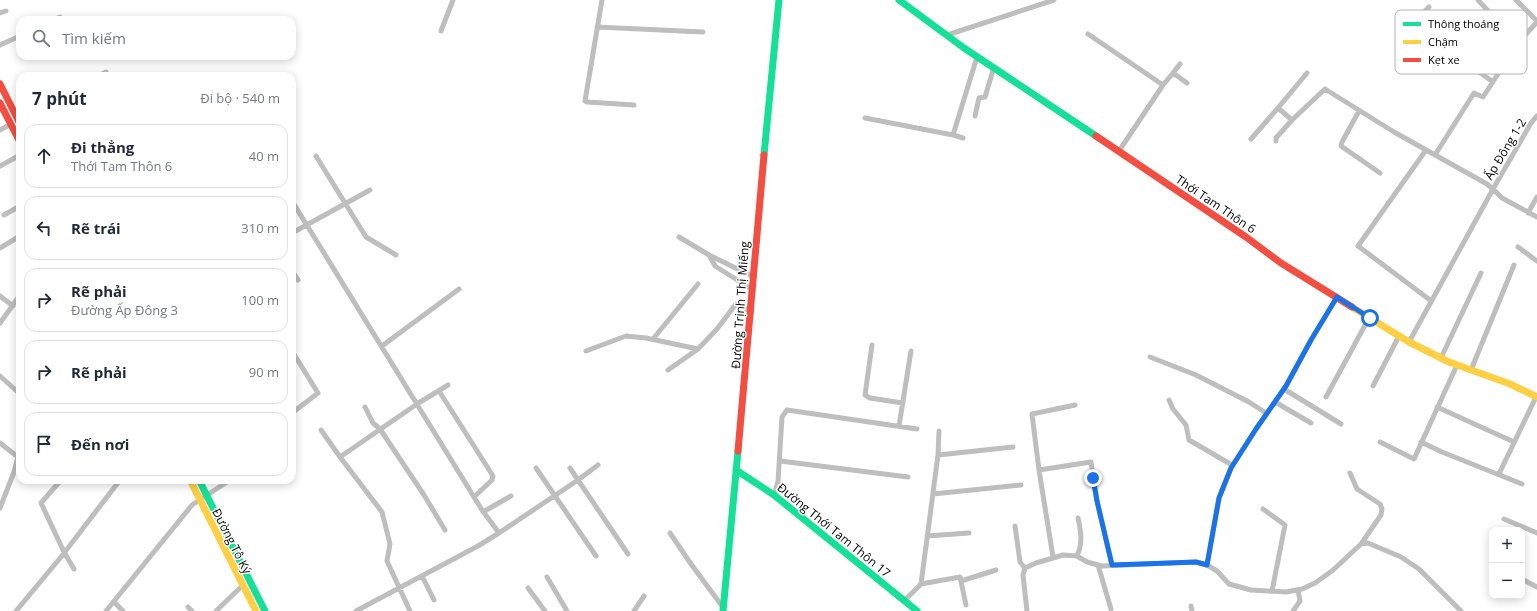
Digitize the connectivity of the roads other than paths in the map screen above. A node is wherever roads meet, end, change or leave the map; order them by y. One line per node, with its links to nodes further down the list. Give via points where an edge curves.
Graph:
1 (453, 0): 17 (street)
2 (602, 0): 16 (street)
3 (779, 0): 79 (main road, Đường Trịnh Thị Miếng)
4 (899, 0): 21 (main road, Thới Tam Thôn 6)
5 (1054, 0): 21 (street)
6 (1478, 0): 10 (street)
7 (1516, 0): 11 (street)
8 (1429, 7): 9 (street)
9 (1426, 10)
10 (1487, 10)
11 (1526, 10)
12 (6, 11): 14 (street)
13 (1527, 11): 15 (street)
14 (0, 13)
15 (1537, 21): 19 (street)
16 (597, 27): 18 (street); 36 (street, via 585,101)
17 (441, 31)
18 (703, 32)
19 (1527, 33)
20 (1088, 34): 34 (street)
21 (947, 35): 24 (main road, Thới Tam Thôn 6)
22 (16, 38): 23 (street)
23 (0, 46)
24 (977, 56): 26 (main road, Thới Tam Thôn 6); 47 (street)
25 (1180, 64): 27 (street)
26 (994, 67): 40 (street, via 985,97 979,98); 52 (main road, Thới Tam Thôn 6)
27 (1173, 73): 32 (street); 34 (street)
28 (1307, 73): 37 (street)
29 (1482, 74): 31 (street)
30 (1498, 74): 31 (street)
31 (1493, 82): 53 (street, via 1483,97 1474,93)
32 (1187, 83)
33 (0, 84): 39 (main road)
34 (1164, 86): 52 (street)
35 (0, 103): 44 (main road)
36 (634, 106)
37 (1278, 108): 43 (street); 49 (street)
38 (1359, 111): 43 (street, via 1325,88); 51 (street); 57 (street, via 1341,146)
39 (16, 115)
40 (975, 116)
41 (1537, 116): 58 (street, Ấp Đông 1-2)
42 (865, 118): 47 (street)
43 (1292, 120): 50 (street)
44 (11, 124): 45 (street); 46 (main road)
45 (0, 130)
46 (16, 134)
47 (953, 135): 48 (street)
48 (963, 138)
49 (1251, 139)
50 (1276, 141)
51 (1426, 150): 53 (street); 86 (street, via 1358,246)
52 (1119, 151): 85 (main road, Thới Tam Thôn 6, via 1281,263)
53 (1435, 155): 58 (street)
54 (316, 156): 61 (street)
55 (16, 157): 56 (street)
56 (0, 166)
57 (1380, 173)
58 (1493, 189): 64 (street, Ấp Đông 1-2, via 1502,198); 86 (street)
59 (370, 190): 61 (street)
60 (1537, 197): 64 (street)
61 (345, 204): 67 (street); 73 (street, via 366,237)
62 (16, 208): 65 (street)
63 (296, 208): 67 (street)
64 (1528, 213): 66 (street, Ấp Đông 1-2)
65 (4, 215)
66 (1537, 217)
67 (306, 225): 68 (street); 96 (street)
68 (296, 231)
69 (16, 238): 72 (street)
70 (678, 238): 74 (street)
71 (1518, 247): 75 (street)
72 (0, 248)
73 (396, 255)
74 (709, 255): 79 (street); 83 (street, via 715,266)
75 (1537, 261)
76 (1514, 265): 105 (street)
77 (1481, 273): 102 (street)
78 (296, 277): 80 (street)
79 (754, 277): 83 (main road, Đường Trịnh Thị Miếng)
80 (298, 280)
81 (698, 284): 93 (street)
82 (459, 289): 96 (street)
83 (753, 290): 89 (main road, Đường Trịnh Thị Miếng)
84 (0, 296): 88 (street)
85 (1337, 297): 90 (main road, Thới Tam Thôn 6); 109 (street)
86 (1430, 300): 94 (street)
87 (16, 301): 88 (street)
88 (13, 306): 91 (street)
89 (752, 312): 97 (street, via 736,304); 144 (main road, Đường Trịnh Thị Miếng)
90 (1369, 318): 92 (main road, Thới Tam Thôn 6); 112 (street)
91 (0, 323)
92 (1398, 336): 94 (main road, Thới Tam Thôn 6); 108 (street)
93 (653, 339): 97 (street); 98 (street, via 626,336)
94 (1409, 342): 102 (main road, Thới Tam Thôn 6)
95 (872, 345): 116 (street, via 865,395)
96 (382, 346): 117 (street)
97 (698, 350): 104 (street)
98 (586, 351)
99 (910, 351): 116 (street)
100 (296, 357): 121 (street, via 318,393)
101 (1150, 357): 122 (street, via 1196,375)
102 (1441, 358): 103 (main road, Thới Tam Thôn 6)
103 (1457, 364): 105 (main road, Thới Tam Thôn 6); 120 (street)
104 (668, 370)
105 (1471, 370): 113 (main road, Thới Tam Thôn 6)
106 (0, 376): 110 (street)
107 (448, 385): 111 (street)
108 (1373, 386)
109 (1284, 389): 115 (street); 124 (street)
110 (16, 390)
111 (439, 391): 117 (street); 162 (street, via 493,476)
112 (1326, 397)
113 (1537, 397): 132 (street)
114 (1169, 400): 141 (street, via 1186,425 1189,440)
115 (1275, 402): 122 (street); 123 (street)
116 (903, 403): 125 (street)
117 (418, 404): 127 (street); 162 (street)
118 (1075, 405): 145 (street, via 1032,414)
119 (365, 407): 127 (street, via 373,423)
120 (1437, 408): 131 (street); 132 (street)
121 (296, 410)
122 (1266, 413): 141 (street)
123 (1311, 423)
124 (1341, 424)
125 (899, 426): 126 (street); 138 (street, via 787,410 782,417)
126 (917, 428)
127 (380, 429): 137 (street); 170 (street)
128 (321, 430): 137 (street)
129 (939, 430): 136 (street)
130 (1380, 442): 131 (street, via 1414,459)
131 (1421, 442): 147 (street)
132 (1514, 442): 147 (street)
133 (0, 443): 135 (street)
134 (1013, 447): 136 (street)
135 (16, 454)
136 (938, 455): 157 (street)
137 (340, 457): 195 (street, via 382,512 390,544 387,561)
138 (780, 461): 148 (street); 159 (street)
139 (598, 465): 149 (street)
140 (16, 466): 164 (street)
141 (1232, 466): 184 (street, via 1219,498)
142 (536, 468): 158 (street)
143 (570, 468): 149 (street)
144 (736, 470): 159 (main road, Đường Thới Tam Thôn 17); 204 (main road, Đường Trịnh Thị Miếng)
145 (1039, 470): 181 (street); 183 (street, via 1091,462)
146 (1350, 473): 176 (street, via 1357,489 1380,504 1382,509 1381,515)
147 (1499, 474): 155 (street)
148 (908, 477)
149 (578, 480): 158 (street); 178 (street)
150 (58, 484): 177 (street, via 41,503)
151 (117, 484): 177 (street)
152 (192, 484): 163 (main road, Đường Tô Ký)
153 (201, 484): 160 (main road, Đường Tô Ký)
154 (224, 484): 160 (street)
155 (1522, 484)
156 (1021, 485): 157 (street)
157 (932, 494): 175 (street)
158 (555, 495): 171 (street); 179 (street)
159 (774, 495): 201 (main road, Đường Thới Tam Thôn 17)
160 (207, 496): 163 (street); 211 (main road, Đường Tô Ký)
161 (511, 496): 166 (street)
162 (474, 497): 166 (street)
163 (200, 500): 193 (main road, Đường Tô Ký); 202 (street, via 192,505)
164 (0, 508)
165 (1263, 509): 198 (street, via 1285,525)
166 (483, 512): 171 (street)
167 (1078, 518): 180 (street, via 1082,537)
168 (1504, 519): 174 (street)
169 (1015, 526): 185 (street, via 1020,562)
170 (445, 530)
171 (499, 533): 188 (street)
172 (670, 533): 204 (street)
173 (969, 533): 175 (street)
174 (1537, 533)
175 (927, 536): 192 (street)
176 (1361, 544): 197 (street, via 1332,571 1315,583); 220 (street, via 1368,543 1401,557 1419,569)
177 (64, 552): 186 (street); 206 (street)
178 (628, 554)
179 (596, 556)
180 (1077, 556): 181 (street); 182 (street)
181 (1053, 557): 185 (street)
182 (1098, 565): 183 (street); 205 (street)
183 (1112, 565): 184 (street, via 1196,562)
184 (1207, 565): 198 (street, via 1229,584 1251,590)
185 (1025, 568): 218 (street, via 1023,575)
186 (74, 569)
187 (996, 570): 190 (street)
188 (422, 576): 195 (street); 200 (street)
189 (547, 577): 215 (street)
190 (961, 581): 192 (street, via 960,577); 203 (street)
191 (1525, 581): 194 (street)
192 (920, 584): 201 (street)
193 (243, 585): 209 (street); 210 (main road, Đường Tô Ký)
194 (1537, 587)
195 (399, 588): 212 (street); 213 (street)
196 (528, 588): 214 (street)
197 (1298, 590): 198 (street); 219 (street, via 1300,601)
198 (1272, 591)
199 (644, 596): 216 (street)
200 (434, 600)
201 (904, 601): 217 (main road, Đường Thới Tam Thôn 17)
202 (114, 602): 207 (street); 208 (street)
203 (966, 605)
204 (723, 608)
205 (1111, 609)
206 (16, 611)
207 (106, 611)
208 (123, 611)
209 (216, 611)
210 (256, 611)
211 (265, 611)
212 (358, 611)
213 (410, 611)
214 (545, 611)
215 (567, 611)
216 (634, 611)
217 (917, 611)
218 (1027, 611)
219 (1293, 611)
220 (1461, 611)

